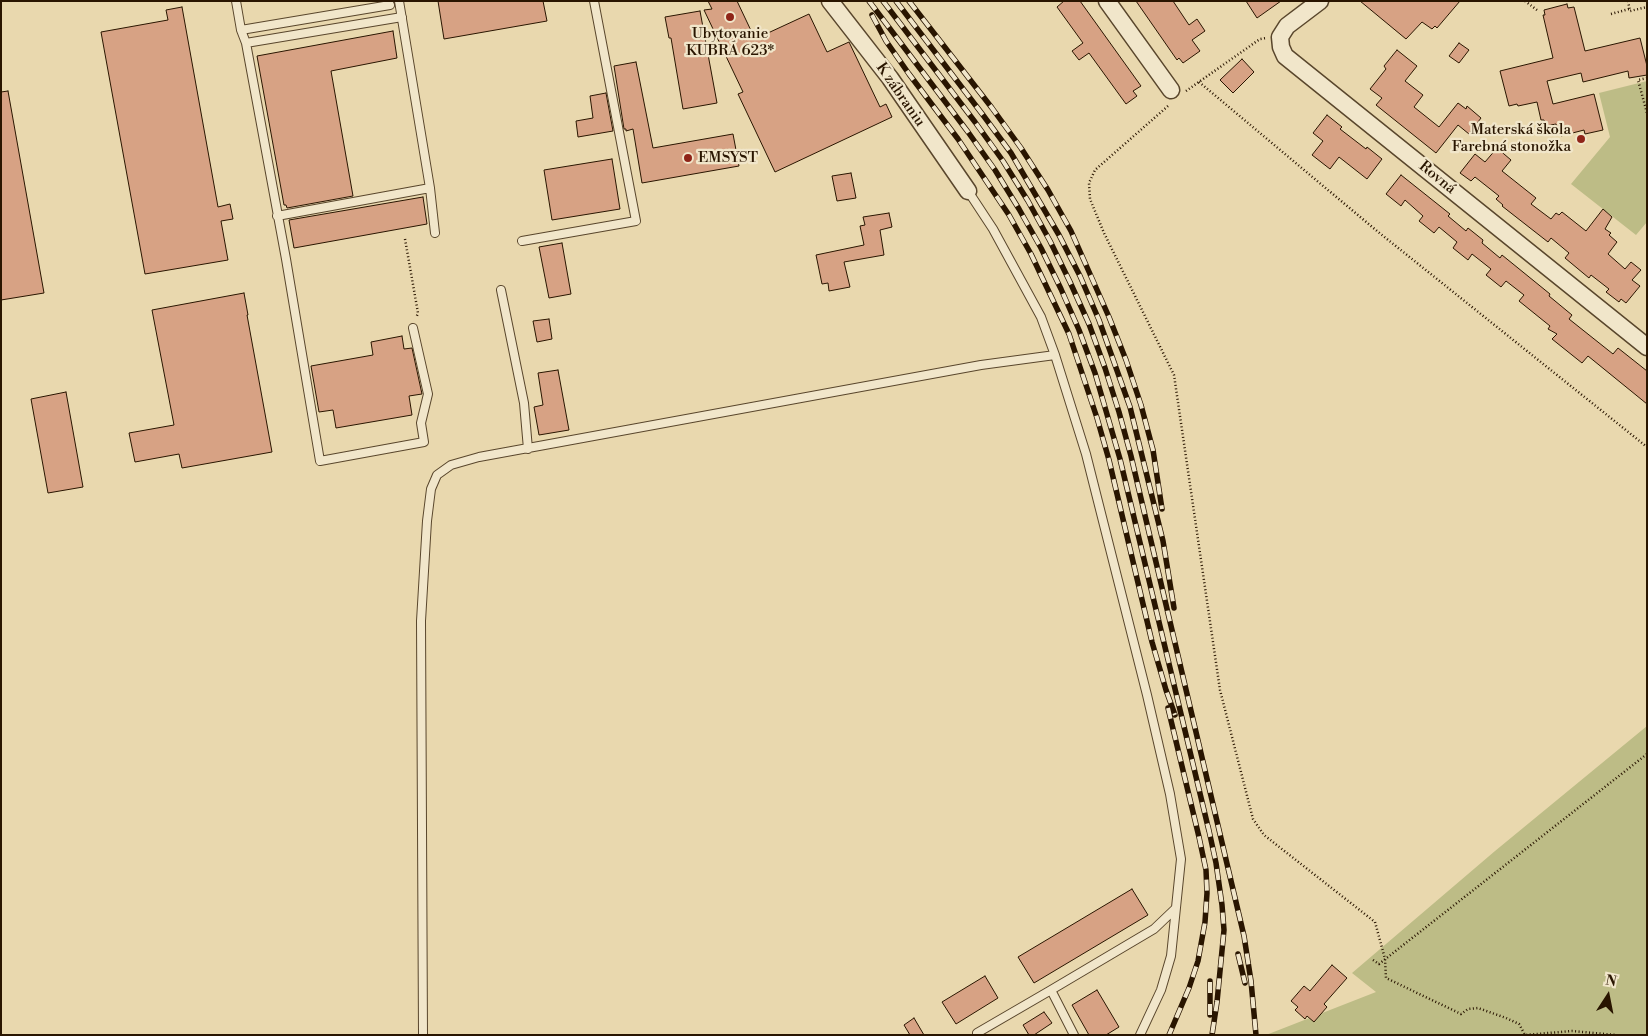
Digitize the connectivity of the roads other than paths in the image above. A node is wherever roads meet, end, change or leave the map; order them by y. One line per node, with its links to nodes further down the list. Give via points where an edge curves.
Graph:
1 (236, 1): 9 (lane)
2 (399, 1): 8 (lane)
3 (594, 1): 16 (lane, via 636,220)
4 (830, 1): 13 (street, K zábraniu, via 890,78)
5 (1107, 1): 11 (street)
6 (1320, 1): 19 (street, Rovná, via 1286,26 1280,37 1285,56)
7 (390, 5): 9 (lane)
8 (402, 17): 10 (lane); 12 (lane)
9 (241, 30): 10 (lane)
10 (246, 43): 14 (lane)
11 (1174, 96)
12 (430, 188): 14 (lane); 15 (lane)
13 (968, 191): 20 (lane, via 993,229 1036,308)
14 (277, 216): 18 (lane, via 320,461 424,442 421,423 428,394)
15 (435, 234)
16 (522, 241)
17 (501, 290): 23 (lane, via 524,403)
18 (413, 328)
19 (1647, 347)
20 (1055, 355): 22 (lane, via 981,365); 24 (lane, via 1086,454 1170,794 1181,859)
21 (612, 424): 22 (lane)
22 (614, 433): 23 (lane)
23 (528, 449): 26 (lane, via 451,465 437,475 431,489 421,621)
24 (1175, 909): 25 (lane, via 1154,929); 29 (lane, via 1171,956 1161,990)
25 (1051, 990): 27 (lane); 28 (lane)
26 (423, 1035)
27 (978, 1035)
28 (1074, 1035)
29 (1140, 1035)

